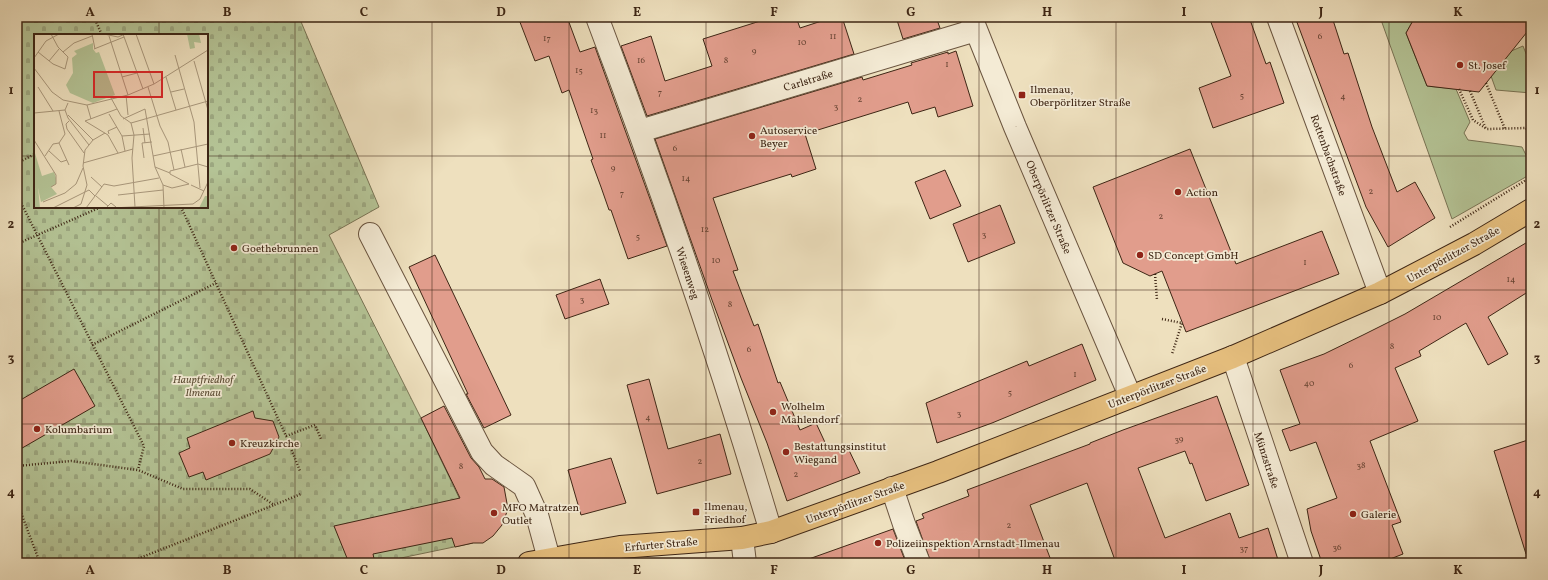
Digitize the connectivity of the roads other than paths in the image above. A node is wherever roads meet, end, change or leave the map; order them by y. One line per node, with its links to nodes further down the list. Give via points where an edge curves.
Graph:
1 (596, 17): 4 (street, Wiesenweg)
2 (1278, 17): 7 (street, Rottenbachstraße)
3 (974, 23): 4 (street, Carlstraße); 9 (street, Oberpörlitzer Straße, via 1014,127)
4 (640, 131): 11 (street, Wiesenweg)
5 (1531, 210): 7 (main road, Unterpörlitzer Straße, via 1474,244)
6 (370, 234): 13 (street, via 482,452 494,465 524,486 537,515)
7 (1380, 293): 8 (main road, Unterpörlitzer Straße)
8 (1233, 357): 9 (main road, Unterpörlitzer Straße); 16 (street, Münzstraße)
9 (1130, 396): 10 (main road, Unterpörlitzer Straße)
10 (892, 488): 11 (main road, Unterpörlitzer Straße); 15 (street)
11 (771, 532): 12 (main road, Erfurter Straße)
12 (742, 538): 13 (main road, Erfurter Straße, via 620,547); 14 (street)
13 (539, 561)
14 (745, 563)
15 (920, 563)
16 (1302, 563)

